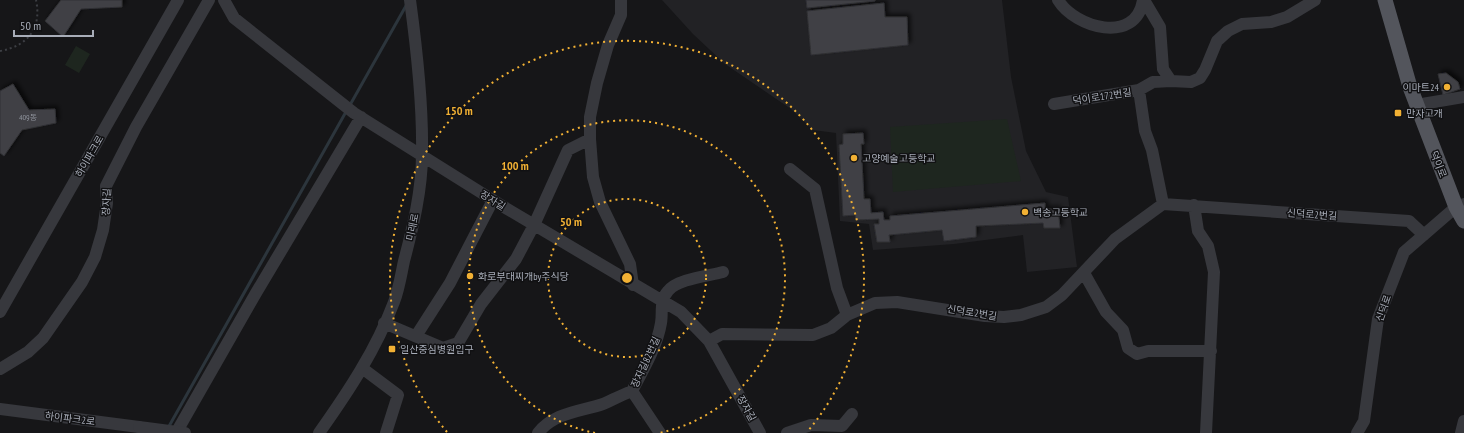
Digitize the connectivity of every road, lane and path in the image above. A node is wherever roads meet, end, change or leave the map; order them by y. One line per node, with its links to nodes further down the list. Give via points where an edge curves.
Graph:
1 (36, 0): 11 (path, via 37,22 32,34 18,46)
2 (178, 0): 32 (street, 하이파크로)
3 (209, 0): 38 (street, 장자길, via 136,127 106,186 107,204 103,230 95,257 82,282 43,338 28,352)
4 (224, 0): 17 (street, 장자길, via 234,18)
5 (410, 0): 19 (street, 미래로, via 419,81)
6 (621, 0): 18 (street, via 621,15 608,45 597,83 590,117)
7 (1058, 0): 8 (street, via 1064,10 1078,19 1092,25 1120,28 1131,22 1141,11)
8 (1144, 0): 12 (street, via 1160,27 1163,69)
9 (1315, 0): 12 (street, 덕이로172번길, via 1287,17 1271,22 1242,24 1228,31 1217,40 1200,78 1191,82)
10 (1385, 0): 16 (main road, 덕이로)
11 (0, 51)
12 (1171, 81): 13 (street, 덕이로172번길, via 1153,82)
13 (1139, 90): 15 (street, 덕이로172번길); 22 (street, via 1145,131 1152,150)
14 (1464, 97): 16 (street)
15 (1054, 104)
16 (1416, 105): 24 (main road, 덕이로)
17 (357, 115): 19 (street, 장자길); 44 (street)
18 (590, 139): 26 (street, via 568,150); 30 (street, via 594,177 600,202 630,264)
19 (422, 155): 21 (street, 장자길); 34 (street, 미래로, via 418,200 409,245 394,301)
20 (790, 169): 33 (street, via 815,189 837,288)
21 (493, 200): 26 (street, 장자길); 35 (street, via 450,283)
22 (1163, 204): 23 (street, 신덕로2번길); 29 (street, 신덕로2번길, via 1115,239)
23 (1194, 205): 27 (street, 신덕로2번길, via 1409,221); 37 (street, via 1198,231 1208,246 1214,272)
24 (1460, 205): 25 (main road, 덕이로); 27 (street, 신덕로)
25 (1464, 221)
26 (534, 225): 30 (street, 장자길); 35 (street, via 516,259 481,304 458,343 443,348)
27 (1424, 235): 53 (street, 신덕로, via 1404,252 1378,319 1364,421)
28 (722, 272): 31 (street, via 681,282 668,290)
29 (1084, 273): 33 (street, 신덕로2번길, via 1046,307 1021,315 985,316 897,302 875,303); 37 (street, via 1106,312 1123,330 1128,348 1137,354 1148,351)
30 (633, 285): 31 (street, 장자길)
31 (662, 302): 36 (street, 장자길, via 681,312); 40 (street, 장자길82번길, via 661,323 655,344)
32 (0, 312)
33 (847, 315): 36 (street, 신덕로2번길, via 831,328 813,335 722,334)
34 (384, 323): 35 (street); 39 (street, 미래로)
35 (416, 336)
36 (709, 341): 50 (street, 장자길)
37 (1211, 351): 52 (street)
38 (0, 368)
39 (362, 368): 46 (street, 미래로); 47 (street, via 398,395)
40 (632, 391): 48 (street, 장자길82번길, via 602,404 564,413 542,427); 49 (street)
41 (0, 409): 45 (street, 하이파크2로, bridge)
42 (852, 414): 51 (street, via 842,426 811,425)
43 (1464, 421): 54 (street)
44 (176, 433)
45 (185, 433)
46 (319, 433)
47 (386, 433)
48 (538, 433)
49 (660, 433)
50 (760, 433)
51 (787, 433)
52 (1206, 433)
53 (1357, 433)
54 (1461, 433)

